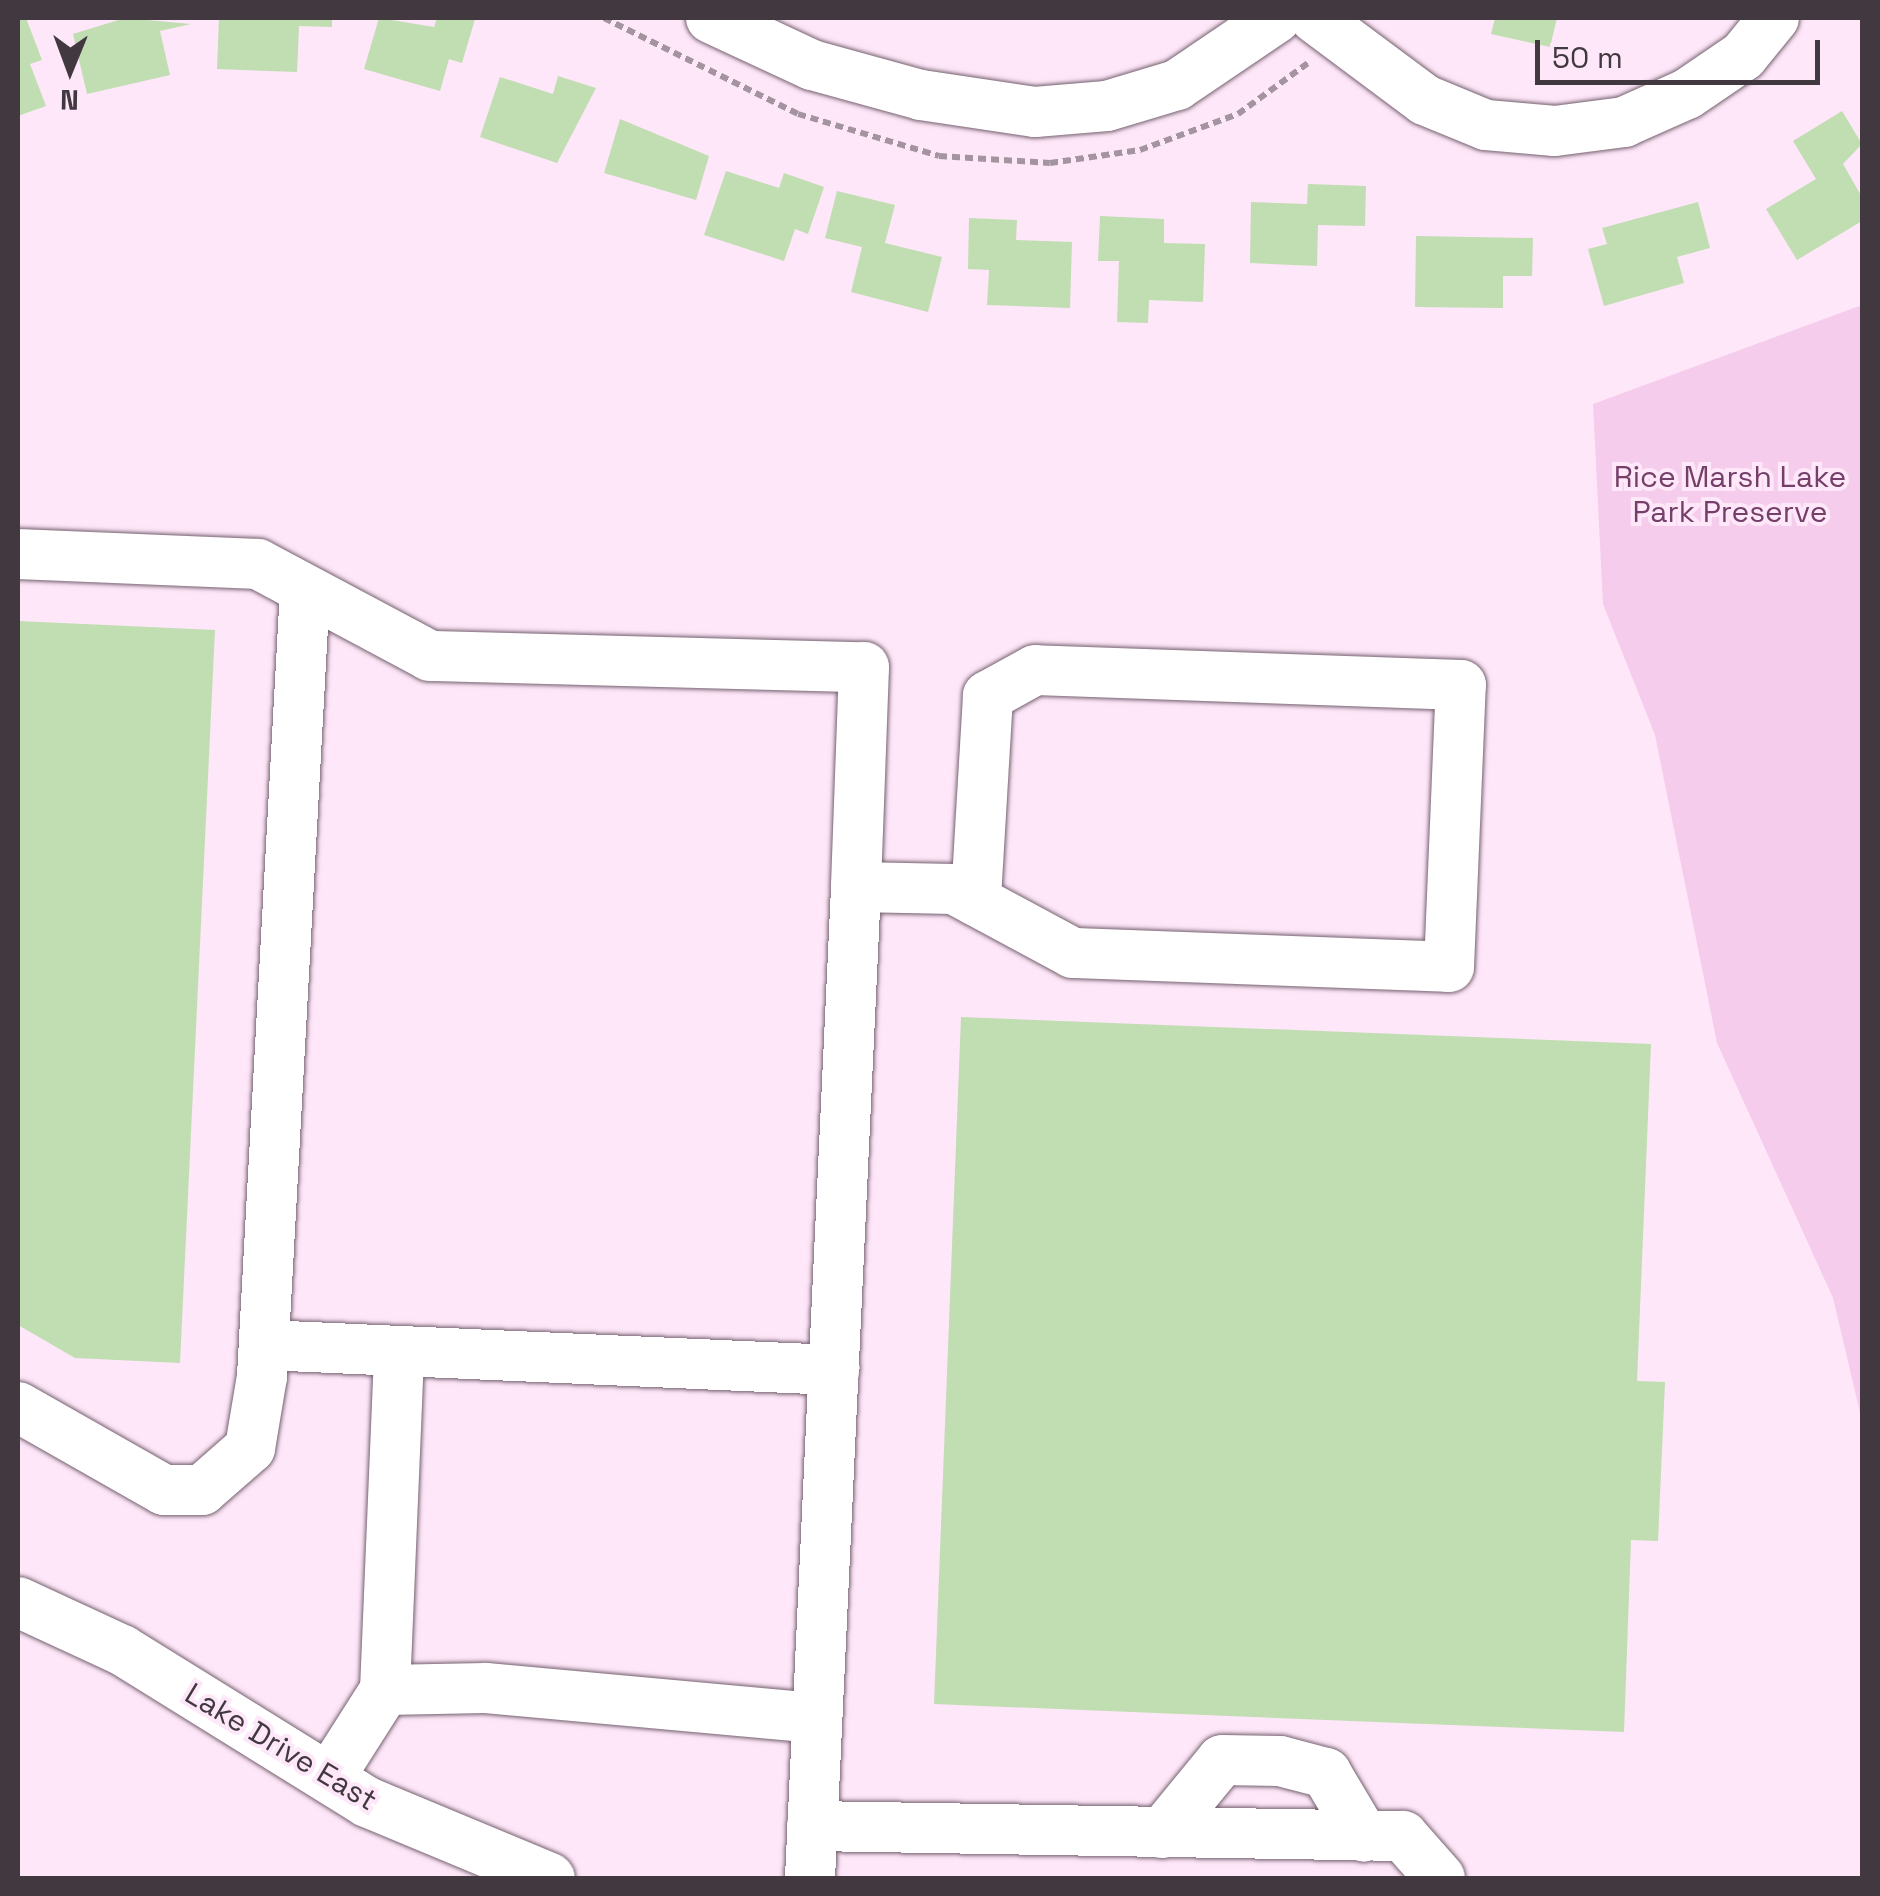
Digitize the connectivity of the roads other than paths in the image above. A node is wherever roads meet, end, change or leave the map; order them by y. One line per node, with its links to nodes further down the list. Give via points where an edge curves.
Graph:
1 (710, 18): 2 (street, via 812,65 921,96 1035,112 1107,106 1208,68)
2 (1276, 18)
3 (1315, 18): 4 (street, via 1425,100 1486,125 1555,131 1624,122 1687,94 1743,56)
4 (1774, 18)
5 (18, 554): 6 (street, via 258,564)
6 (304, 590): 7 (street, via 430,656 864,667); 9 (street)
7 (856, 887): 8 (street, via 954,889); 11 (street)
8 (976, 901): 8 (street, via 1073,953 1449,967 1462,685 1035,670 988,696)
9 (264, 1344): 10 (street); 12 (street, via 250,1448 202,1490 164,1490)
10 (399, 1351): 11 (street); 14 (street)
11 (834, 1370): 15 (street)
12 (18, 1408)
13 (18, 1602): 16 (street, Lake Drive East, via 122,1650)
14 (385, 1690): 15 (street, via 486,1688); 16 (street)
15 (817, 1718): 17 (street)
16 (329, 1778): 20 (street, Lake Drive East)
17 (812, 1826): 18 (street); 21 (street)
18 (1162, 1833): 19 (street); 19 (street, via 1222,1760 1280,1760 1326,1773)
19 (1364, 1837): 22 (street, via 1402,1836)
20 (550, 1878)
21 (810, 1878)
22 (1440, 1878)

